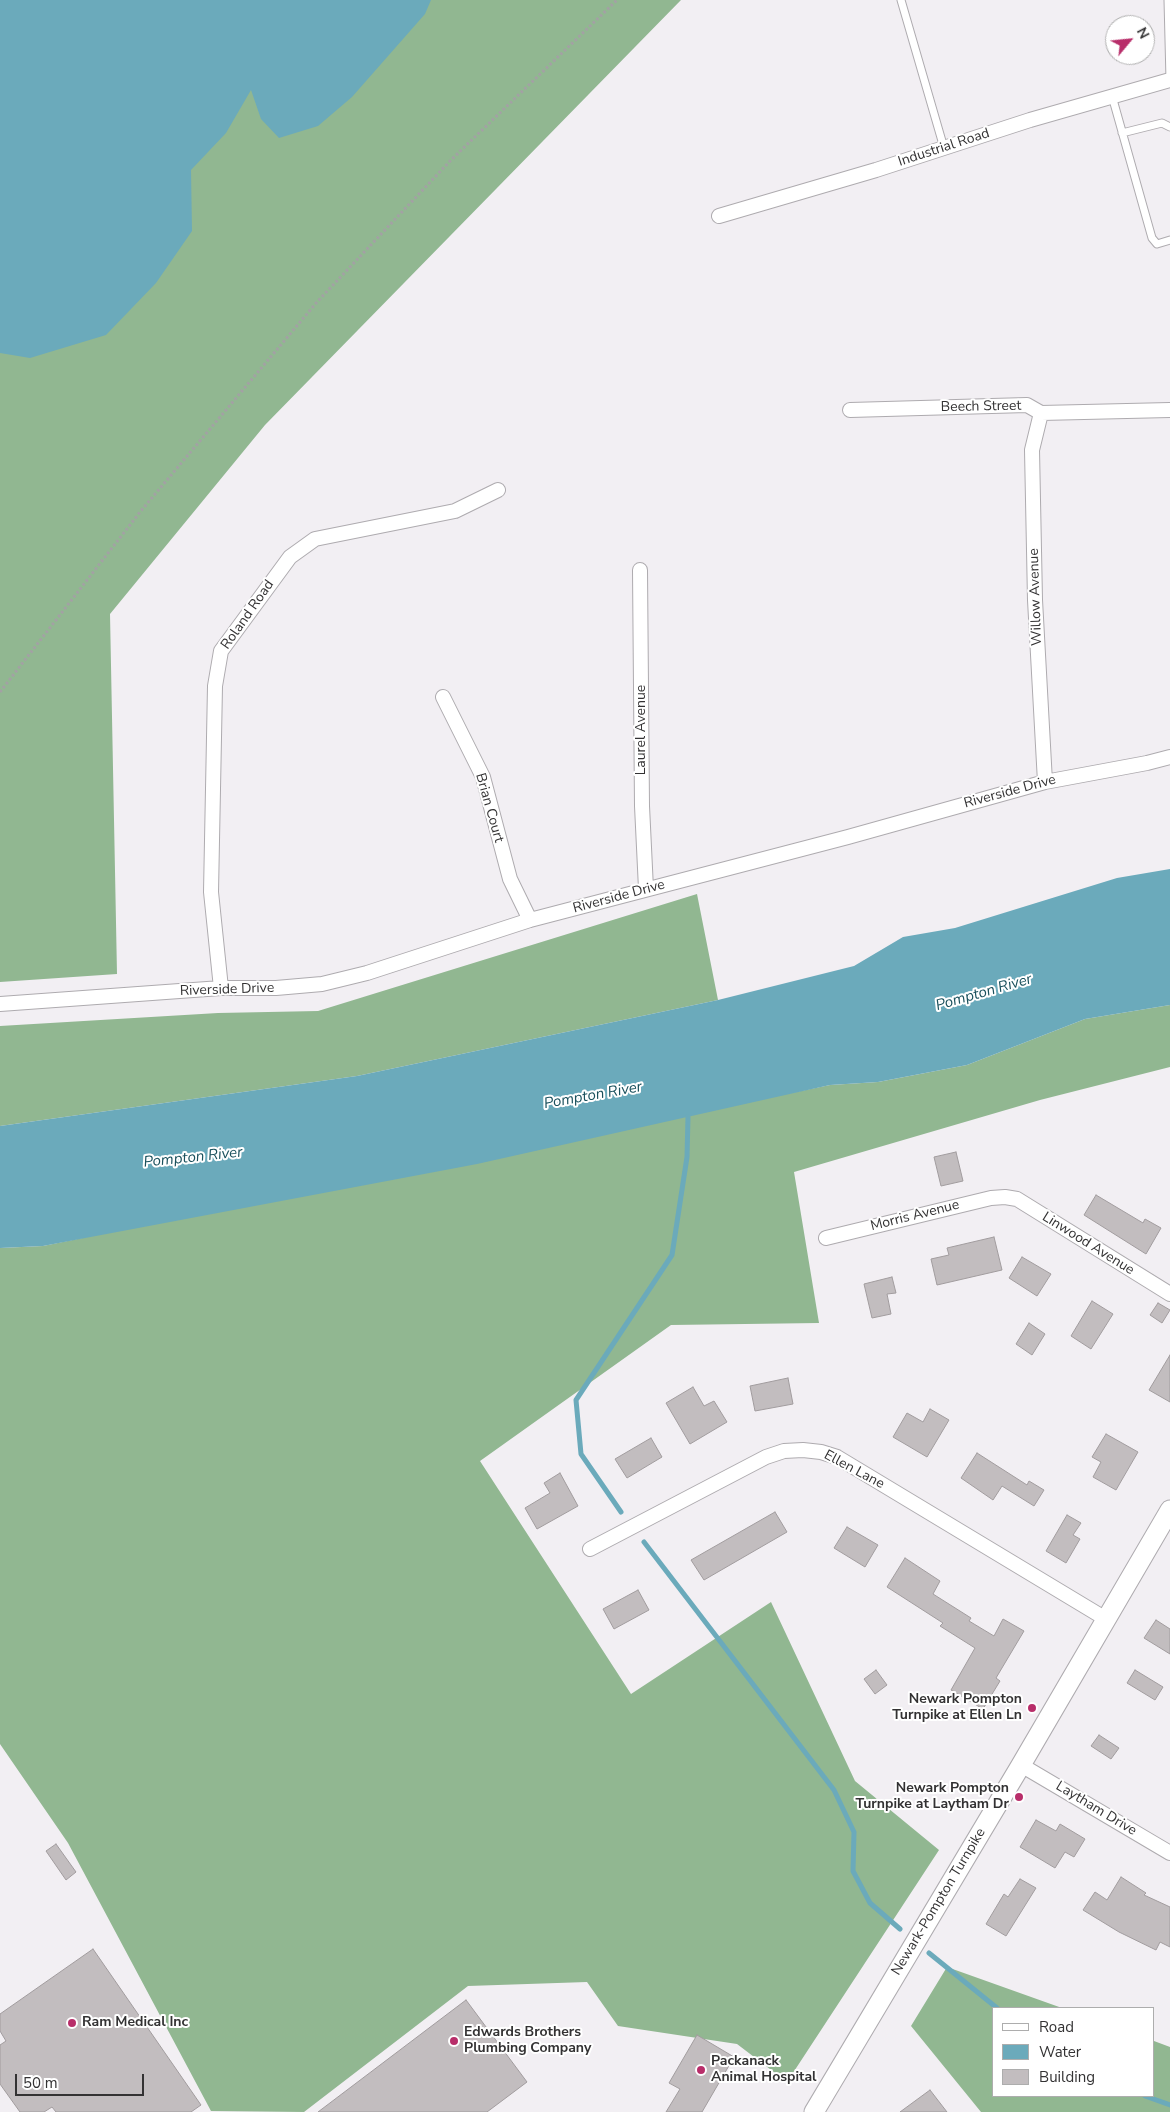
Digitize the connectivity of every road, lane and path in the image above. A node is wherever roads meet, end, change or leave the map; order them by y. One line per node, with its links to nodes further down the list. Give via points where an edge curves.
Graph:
1 (617, 0): 16 (path, via 452,160 317,302 140,512)
2 (901, 0): 8 (lane)
3 (1168, 0): 4 (lane)
4 (1170, 80): 5 (street, Industrial Road)
5 (1112, 96): 7 (lane); 8 (street, Industrial Road)
6 (1170, 127): 7 (lane, via 1162,123)
7 (1122, 133): 10 (lane, via 1152,238 1157,244)
8 (944, 148): 9 (street, Industrial Road)
9 (719, 216)
10 (1170, 240)
11 (850, 410): 13 (street, Beech Street, via 1027,405)
12 (1170, 410): 13 (street, Beech Street)
13 (1041, 413): 19 (street, Willow Avenue, via 1032,450 1035,600)
14 (498, 490): 22 (street, Roland Road, via 456,511 315,539 290,557 222,651 215,686 211,892)
15 (640, 570): 20 (street, Laurel Avenue)
16 (0, 692)
17 (443, 697): 21 (street, Brian Court, via 483,777 510,879)
18 (1170, 757): 19 (street, Riverside Drive)
19 (1045, 782): 20 (street, Riverside Drive)
20 (646, 889): 21 (street, Riverside Drive)
21 (530, 920): 22 (street, Riverside Drive, via 367,974 322,984)
22 (221, 988): 23 (street, Riverside Drive)
23 (0, 1004)
24 (1004, 1197): 25 (street, Morris Avenue); 26 (street, Linwood Avenue, via 1017,1200)
25 (826, 1238)
26 (1170, 1294)
27 (1170, 1510): 29 (main road, Newark-Pompton Turnpike)
28 (590, 1549): 29 (street, Ellen Lane, via 766,1457 784,1451 821,1452 837,1457)
29 (1106, 1619): 30 (main road, Newark-Pompton Turnpike)
30 (1021, 1764): 31 (street, Laytham Drive); 32 (main road, Newark-Pompton Turnpike)
31 (1170, 1853)
32 (814, 2112)

